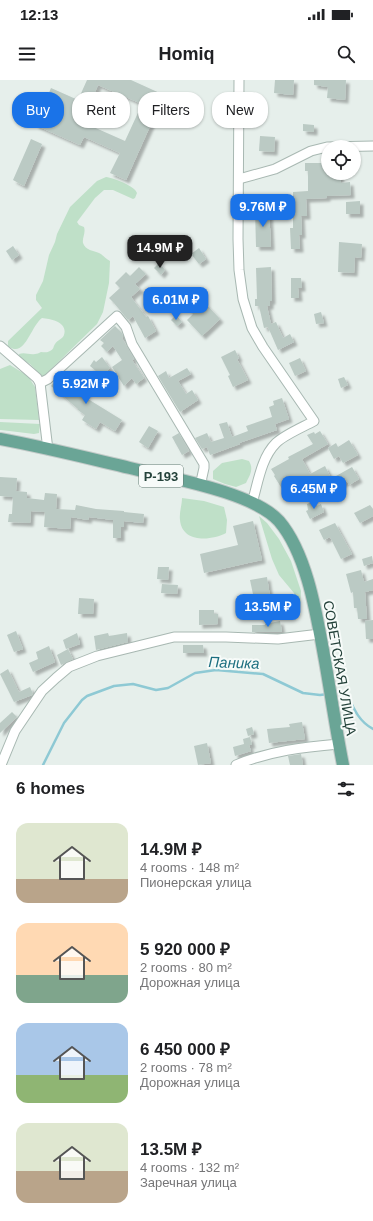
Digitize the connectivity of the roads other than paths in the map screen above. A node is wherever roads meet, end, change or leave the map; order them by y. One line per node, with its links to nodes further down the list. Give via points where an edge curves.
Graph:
1 (239, 80): 3 (street)
2 (373, 146): 3 (street, via 327,147 311,151 275,169)
3 (238, 179): 9 (street, via 239,270 243,298 252,328 314,421 277,442 268,452)
4 (0, 346): 5 (street)
5 (40, 383): 7 (street); 8 (street, via 48,379 117,316 126,327 132,344 204,464)
6 (0, 439): 7 (main road, Р-193)
7 (48, 450): 8 (main road, Р-193)
8 (200, 486): 9 (main road, Р-193)
9 (252, 503): 10 (main road, СОВЕТСКАЯ УЛИЦА / Р-193, via 267,510 279,522 299,553)
10 (320, 634): 11 (main road, СОВЕТСКАЯ УЛИЦА / Р-193); 12 (street, via 278,639 174,637 96,656 69,667 42,691 15,731)
11 (339, 744): 13 (street, via 308,746 271,753); 14 (main road, СОВЕТСКАЯ УЛИЦА / Р-193)
12 (1, 765)
13 (236, 765)
14 (343, 765)

